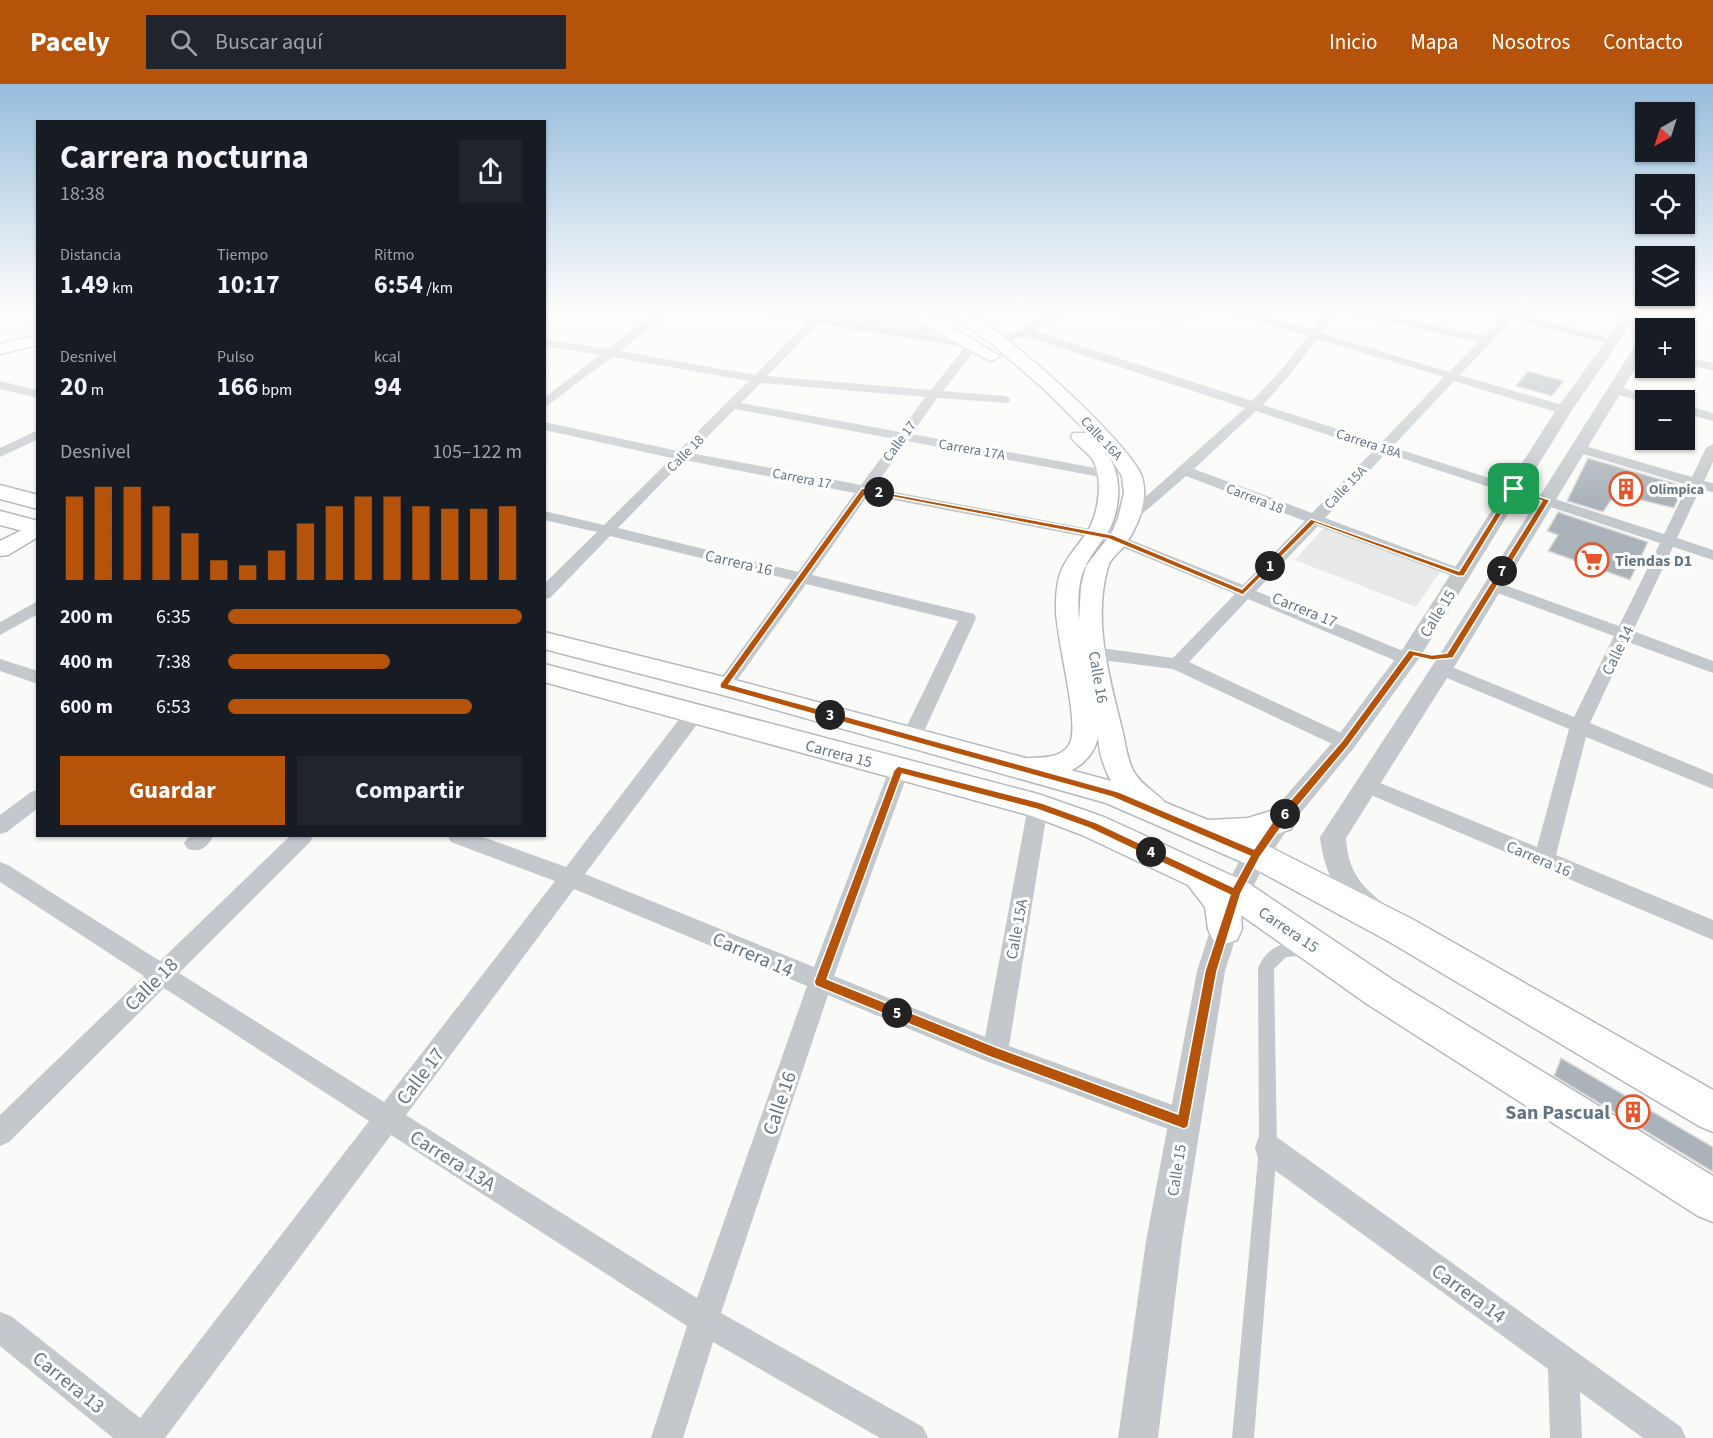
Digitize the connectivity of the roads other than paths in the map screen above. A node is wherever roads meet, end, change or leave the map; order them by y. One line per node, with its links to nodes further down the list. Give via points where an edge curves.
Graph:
1 (581, 374): 21 (street)
2 (731, 374): 13 (street)
3 (764, 374): 13 (street, Calle 18)
4 (949, 374): 17 (street, Calle 17)
5 (1016, 374): 37 (main road, Calle 16A, via 1102,459)
6 (1036, 374): 50 (main road, Calle 16A, via 1123,459 1132,476 1132,505)
7 (1158, 374): 24 (street, Carrera 18A)
8 (1282, 374): 24 (street, Calle 16)
9 (1445, 374): 12 (street)
10 (1589, 374): 25 (street, Calle 15)
11 (1625, 374): 16 (street, Calle 15)
12 (1451, 376): 25 (street); 31 (street, Calle 15A)
13 (759, 379): 14 (street); 23 (street, Calle 18)
14 (801, 382): 17 (street); 22 (street)
15 (0, 385): 18 (street)
16 (1614, 390): 19 (street); 32 (street, Calle 15)
17 (934, 393): 20 (street); 30 (street, Calle 17)
18 (36, 394)
19 (1635, 395)
20 (1004, 400)
21 (546, 402)
22 (779, 404): 23 (street, Carrera 17A); 30 (street, Carrera 17A)
23 (733, 405): 35 (street, Calle 18)
24 (1255, 405): 31 (street, Carrera 18A); 36 (street, Calle 16)
25 (1564, 410): 39 (street, Calle 15)
26 (1695, 412): 27 (street)
27 (1713, 417)
28 (546, 426): 35 (street, Carrera 17)
29 (36, 435): 34 (street)
30 (903, 436): 37 (street, Carrera 17A); 40 (street, Calle 17)
31 (1384, 447): 39 (street, Carrera 18A); 46 (street, Calle 15A)
32 (1578, 448): 38 (street); 42 (street, Calle 15)
33 (1713, 448): 38 (street, Calle 14)
34 (0, 453)
35 (683, 456): 40 (street, Carrera 17); 49 (street, Calle 18)
36 (1185, 471): 46 (street, Carrera 18); 50 (street, Calle 16)
37 (1106, 474): 50 (main road, Calle 16A, via 1108,502)
38 (1705, 486): 51 (street, Calle 14)
39 (1514, 489): 42 (street, Carrera 18A); 54 (street, Calle 15)
40 (865, 490): 50 (street, Carrera 17); 55 (street, Calle 17)
41 (0, 492): 43 (main road)
42 (1546, 500): 51 (street, Carrera 18A); 56 (street, Calle 15)
43 (36, 501)
44 (546, 516): 49 (street, Carrera 16)
45 (0, 518): 47 (main road)
46 (1314, 520): 54 (street, Carrera 18); 57 (street, Calle 15A)
47 (36, 528)
48 (36, 529): 52 (main road)
49 (608, 531): 55 (street, Carrera 16); 58 (street, Calle 18)
50 (1117, 531): 57 (street, Carrera 17); 63 (main road, Calle 16, via 1098,563 1092,590); 76 (main road, Calle 16, via 1075,562 1068,589 1069,638 1086,732 1084,742 1080,751 1062,764)
51 (1670, 541): 53 (street, Carrera 18A); 61 (street, Calle 14)
52 (0, 550)
53 (1713, 555)
54 (1461, 574): 64 (street, Calle 15)
55 (802, 577): 71 (street, Calle 17); 74 (street, Carrera 16, via 968,618)
56 (1493, 586): 61 (street); 65 (street, Calle 15)
57 (1246, 590): 64 (street, Carrera 17); 66 (street, Calle 15A)
58 (546, 592)
59 (36, 607): 60 (street)
60 (0, 630)
61 (1624, 634): 68 (street); 73 (street, Calle 14)
62 (546, 641): 71 (main road, Carrera 15)
63 (1094, 653): 66 (street); 82 (main road, Calle 16, via 1119,770 1130,789)
64 (1409, 656): 65 (street, via 1432,657); 75 (street, Calle 15)
65 (1445, 663): 73 (street); 79 (street, Calle 15)
66 (1177, 664): 75 (street)
67 (0, 665): 70 (street)
68 (1713, 667)
69 (546, 674): 72 (main road, Carrera 15)
70 (36, 677)
71 (724, 686): 74 (main road, Carrera 15)
72 (694, 714): 77 (main road, Carrera 15); 92 (street, Calle 17)
73 (1579, 726): 78 (street); 89 (street, Calle 14)
74 (911, 738): 76 (main road, Carrera 15)
75 (1345, 743): 83 (street, Calle 15)
76 (1023, 767): 82 (main road, Carrera 15, via 1115,794)
77 (898, 770): 81 (main road, Carrera 15); 99 (street, Calle 16)
78 (1713, 782)
79 (1366, 785): 89 (street, Carrera 16); 95 (street, Calle 15, via 1333,837 1334,856 1350,889)
80 (36, 799): 84 (street)
81 (1038, 806): 91 (main road, Carrera 15, via 1093,826); 100 (street, Calle 15A)
82 (1158, 812): 85 (main road, Carrera 15)
83 (1280, 820): 85 (main road, via 1242,832); 88 (street, Calle 15)
84 (0, 826)
85 (1196, 827): 88 (main road, Carrera 15)
86 (302, 837): 98 (street, Calle 18)
87 (461, 837): 92 (street, Carrera 14)
88 (1256, 854): 93 (street, Calle 15); 95 (main road, Carrera 15)
89 (1544, 860): 96 (street, Carrera 16)
90 (0, 871): 98 (street, Carrera 13A)
91 (1198, 875): 93 (main road, Carrera 15); 94 (main road, via 1217,894)
92 (570, 878): 99 (street, Carrera 14); 102 (street, Calle 17)
93 (1236, 893): 94 (street, Calle 15); 97 (main road, Carrera 15)
94 (1225, 929): 103 (street, Calle 15, via 1211,971)
95 (1400, 930): 101 (main road, Carrera 15)
96 (1713, 930)
97 (1334, 959): 105 (street, via 1290,948 1279,951 1266,968); 106 (main road, Carrera 15, via 1380,992)
98 (161, 974): 102 (street, Carrera 13A); 104 (street, Calle 18)
99 (820, 982): 100 (street, Carrera 14); 107 (street, Calle 16)
100 (994, 1053): 103 (street, Carrera 14)
101 (1713, 1112)
102 (387, 1119): 107 (street, Carrera 13A); 111 (street, Calle 17)
103 (1184, 1122): 114 (street, Calle 15)
104 (0, 1133)
105 (1268, 1148): 109 (street, Carrera 14); 115 (street)
106 (1713, 1201)
107 (704, 1320): 112 (street, Calle 16); 113 (street, Carrera 13A)
108 (0, 1327): 110 (street, Carrera 13)
109 (1563, 1362): 116 (street); 117 (street, Carrera 14)
110 (139, 1438)
111 (145, 1438)
112 (667, 1438)
113 (912, 1438)
114 (1138, 1438)
115 (1243, 1438)
116 (1566, 1438)
117 (1670, 1438)

